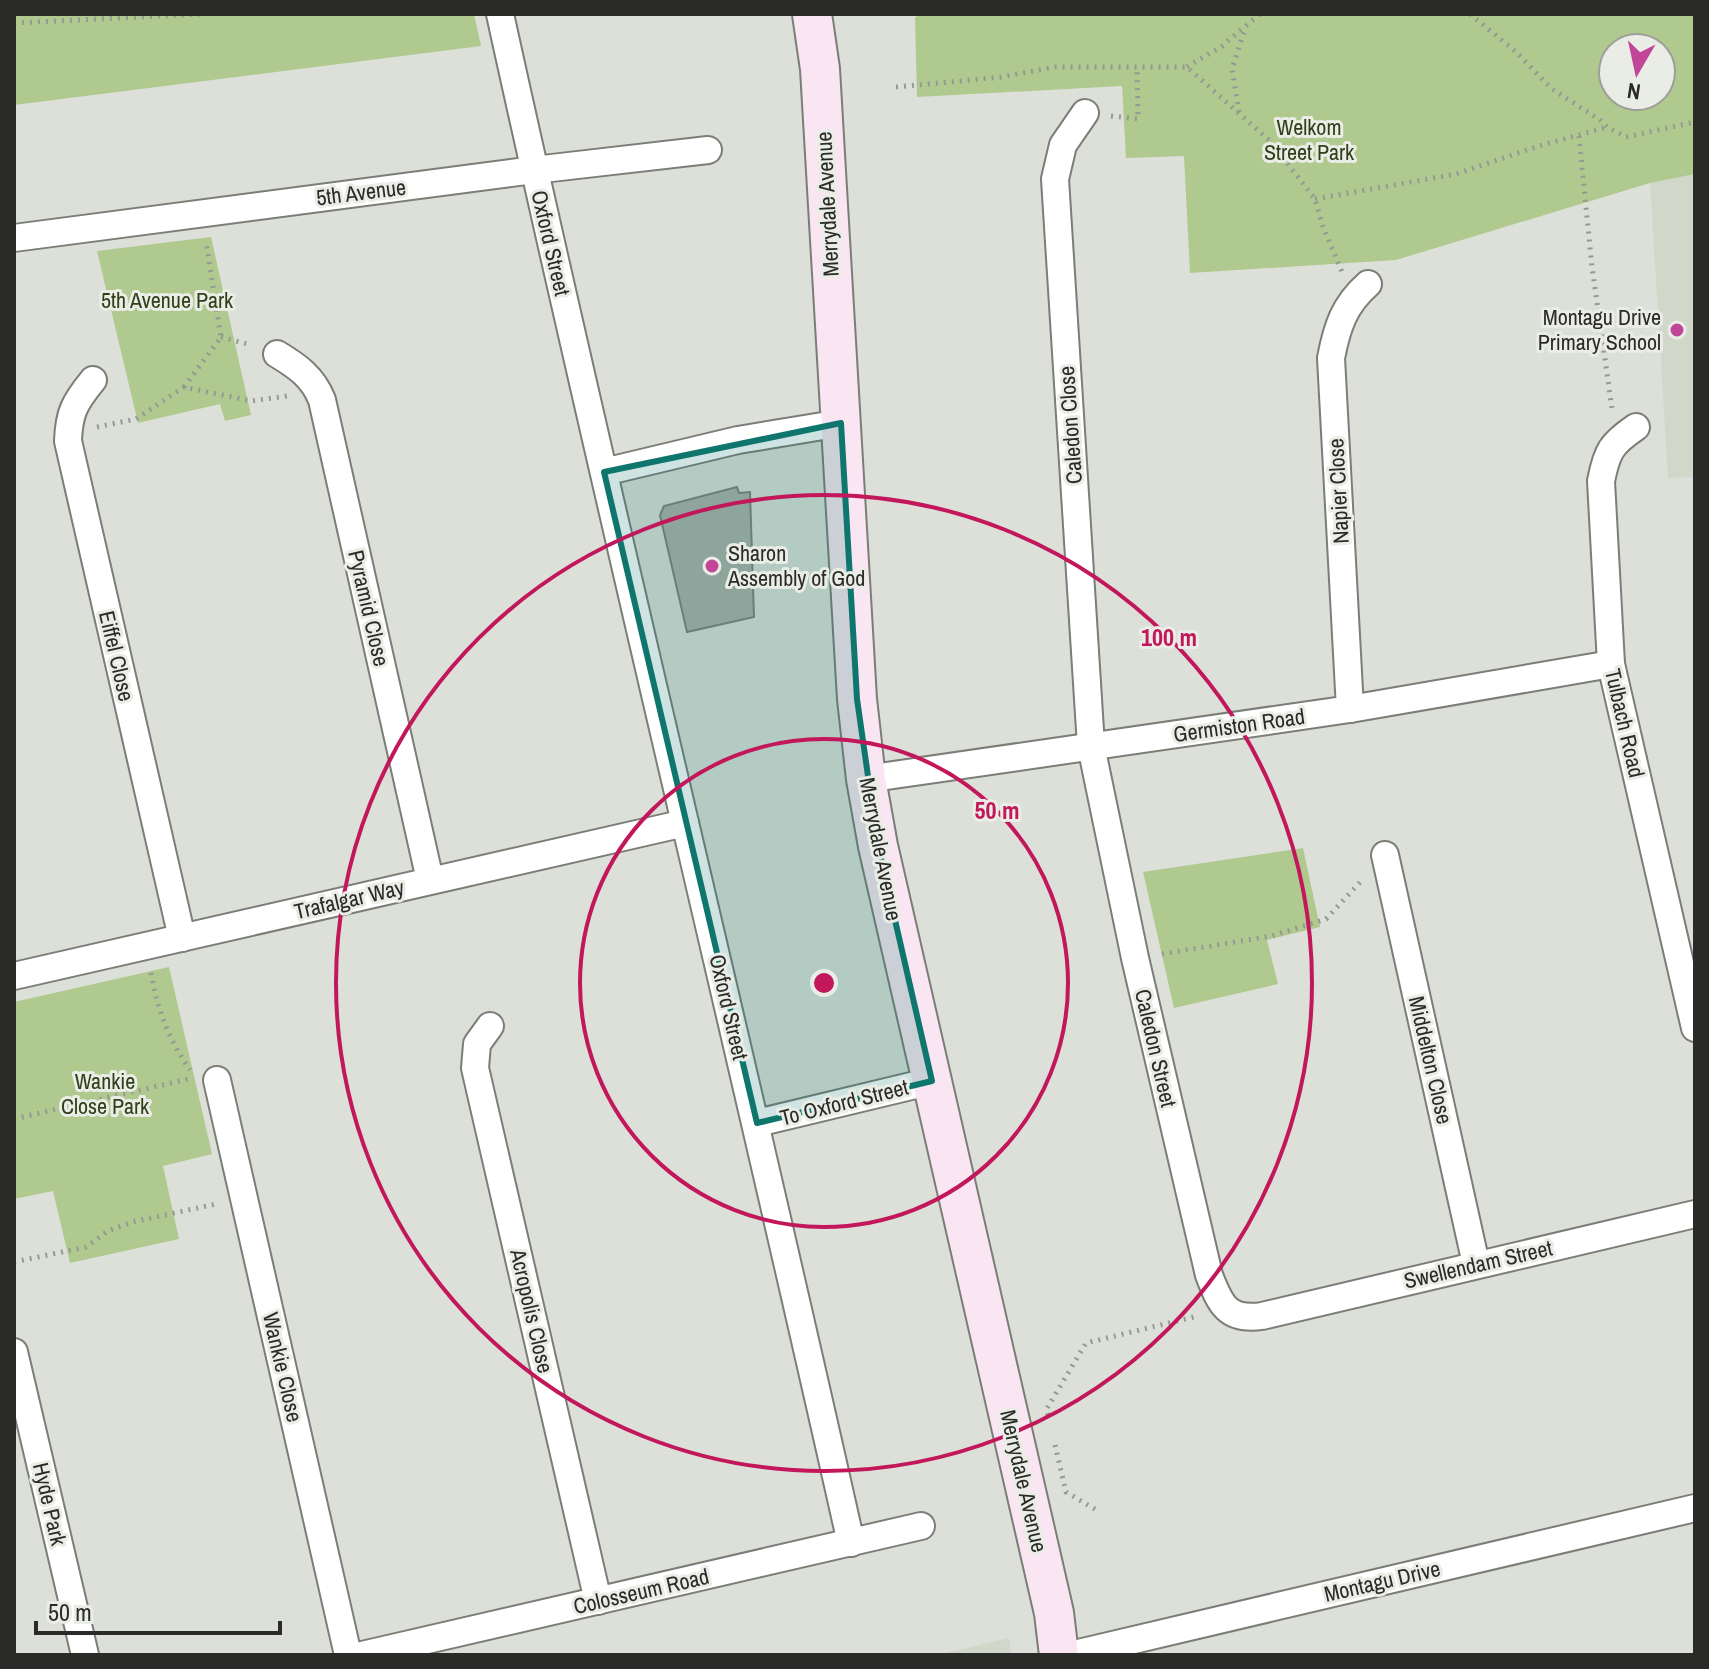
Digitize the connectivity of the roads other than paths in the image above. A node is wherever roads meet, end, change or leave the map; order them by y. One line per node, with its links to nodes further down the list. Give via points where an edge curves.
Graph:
1 (500, 14): 7 (street, Oxford Street)
2 (812, 14): 4 (street, Merrydale Avenue)
3 (834, 14): 4 (street, Merrydale Avenue)
4 (820, 69): 12 (street, Merrydale Avenue)
5 (1085, 113): 17 (street, Caledon Close, via 1063,145 1055,179)
6 (708, 150): 7 (street, 5th Avenue)
7 (534, 170): 8 (street, 5th Avenue); 14 (street, Oxford Street)
8 (14, 238)
9 (1361, 291): 16 (street, Napier Close, via 1342,314 1331,358)
10 (277, 354): 21 (street, Pyramid Close, via 301,369 322,400)
11 (93, 380): 22 (street, Eiffel Close, via 75,401 69,451)
12 (841, 423): 14 (street, via 738,440); 18 (street, Merrydale Avenue)
13 (1626, 434): 15 (street, Tulbach Road, via 1606,456 1601,481)
14 (604, 472): 19 (street, Oxford Street)
15 (1611, 664): 16 (street, Germiston Road); 25 (street, Tulbach Road)
16 (1350, 709): 17 (street, Germiston Road)
17 (1091, 746): 18 (street, Germiston Road); 31 (street, Caledon Street, via 1209,1275 1226,1309 1241,1316)
18 (866, 779): 27 (street, Merrydale Avenue)
19 (685, 823): 21 (street, Trafalgar Way); 28 (street, Oxford Street)
20 (1385, 855): 30 (street, Middelton Close)
21 (430, 880): 22 (street, Trafalgar Way)
22 (182, 938): 23 (street, Trafalgar Way)
23 (14, 976)
24 (490, 1026): 36 (street, Acropolis Close, via 477,1044 475,1068)
25 (1695, 1028)
26 (217, 1080): 39 (street, Wankie Close)
27 (932, 1081): 28 (street, To Oxford Street); 37 (street, Merrydale Avenue)
28 (757, 1123): 35 (street, Oxford Street)
29 (1695, 1214): 30 (street, Swellendam Street)
30 (1476, 1264): 31 (street, Swellendam Street)
31 (1262, 1316)
32 (14, 1352): 38 (street, Hyde Park)
33 (1695, 1508): 42 (street, Montagu Drive)
34 (921, 1526): 35 (street, Colosseum Road)
35 (851, 1543): 36 (street, Colosseum Road)
36 (598, 1601): 40 (street, Colosseum Road)
37 (1054, 1613): 41 (street, Merrydale Avenue); 42 (street, Merrydale Avenue)
38 (85, 1655)
39 (348, 1655)
40 (362, 1655)
41 (1059, 1655)
42 (1070, 1655)

